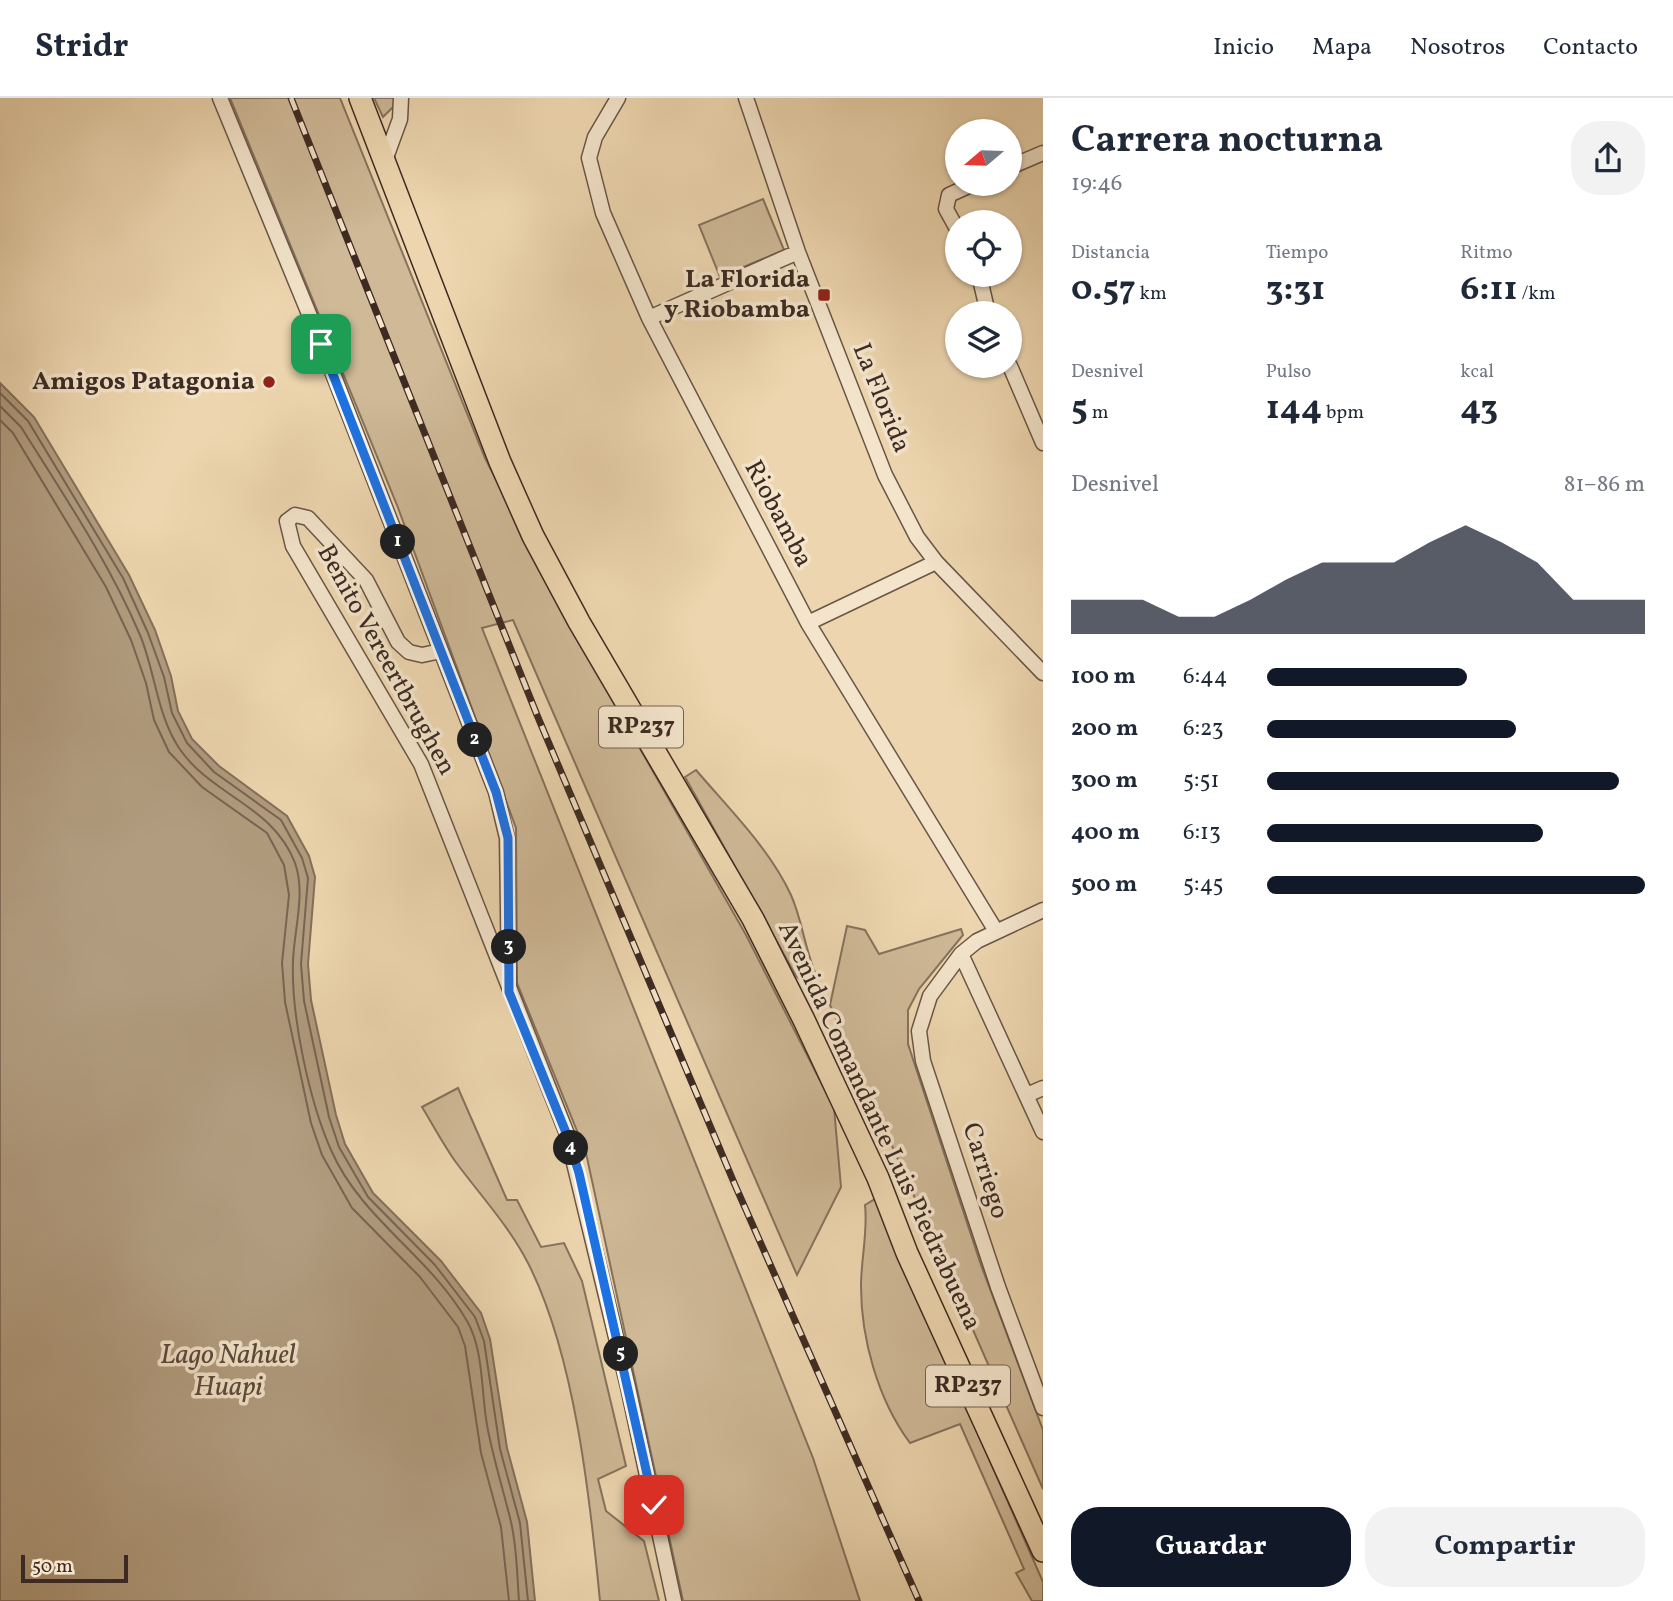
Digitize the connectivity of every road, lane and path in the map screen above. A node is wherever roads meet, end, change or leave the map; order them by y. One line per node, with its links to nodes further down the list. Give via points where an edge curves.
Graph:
1 (220, 98): 15 (street)
2 (360, 98): 8 (main road, Avenida Comandante Luis Piedrabuena / RP237)
3 (401, 98): 8 (street, via 400,119)
4 (618, 98): 10 (street, Riobamba, via 595,137 589,158 592,182)
5 (746, 98): 9 (street, La Florida)
6 (1043, 152): 7 (street)
7 (1022, 162)
8 (384, 163): 25 (main road, Avenida Comandante Luis Piedrabuena / RP237, via 533,536 753,919 793,998)
9 (798, 252): 10 (street); 13 (street, La Florida, via 886,475 917,537)
10 (649, 318): 14 (street, Riobamba)
11 (1015, 378): 12 (street)
12 (1043, 443)
13 (936, 562): 14 (street); 16 (street, La Florida)
14 (807, 623): 18 (street, Riobamba)
15 (441, 650): 20 (street, via 496,792 508,838); 20 (street, Benito Vereertbrughen, via 422,655 409,652 398,642 366,580 308,518 295,514 287,521 293,546 421,764)
16 (1043, 673)
17 (1043, 910): 18 (street)
18 (996, 931): 19 (street)
19 (961, 954): 22 (street); 24 (street, Carriego, via 930,996 919,1031 923,1061)
20 (509, 992): 26 (street, Benito Vereertbrughen, via 579,1173)
21 (1043, 1088): 22 (street)
22 (1027, 1095): 23 (street)
23 (1043, 1132)
24 (1043, 1408)
25 (1043, 1551)
26 (674, 1601)

